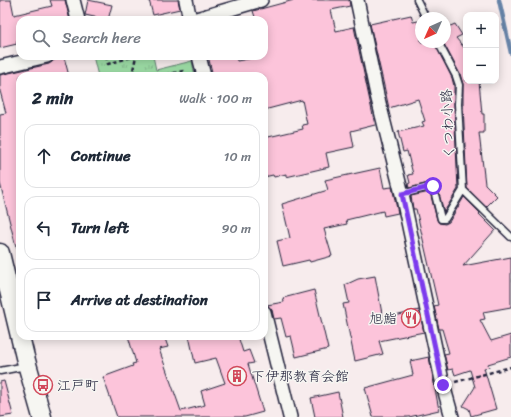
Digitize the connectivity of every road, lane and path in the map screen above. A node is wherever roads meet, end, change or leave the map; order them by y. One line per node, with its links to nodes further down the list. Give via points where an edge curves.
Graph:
1 (73, 0): 7 (street)
2 (186, 0): 8 (street)
3 (261, 0): 9 (street)
4 (356, 0): 20 (street)
5 (417, 0): 6 (lane)
6 (423, 12)
7 (77, 16)
8 (191, 16)
9 (206, 16)
10 (441, 48): 19 (lane, くつわ小路, via 458,85)
11 (30, 60): 16 (street)
12 (107, 60): 13 (path, via 108,64)
13 (122, 60)
14 (135, 60): 17 (path)
15 (200, 60): 18 (street)
16 (0, 67)
17 (133, 72)
18 (203, 72)
19 (463, 190): 20 (lane, via 445,220 441,219 433,186); 21 (lane)
20 (402, 194): 29 (street)
21 (511, 238)
22 (0, 254): 23 (street)
23 (16, 318)
24 (268, 328): 31 (street)
25 (22, 340): 26 (street)
26 (28, 366): 28 (lane); 30 (street)
27 (511, 367): 29 (path)
28 (0, 371)
29 (443, 385): 32 (street)
30 (42, 417)
31 (290, 417)
32 (452, 417)

